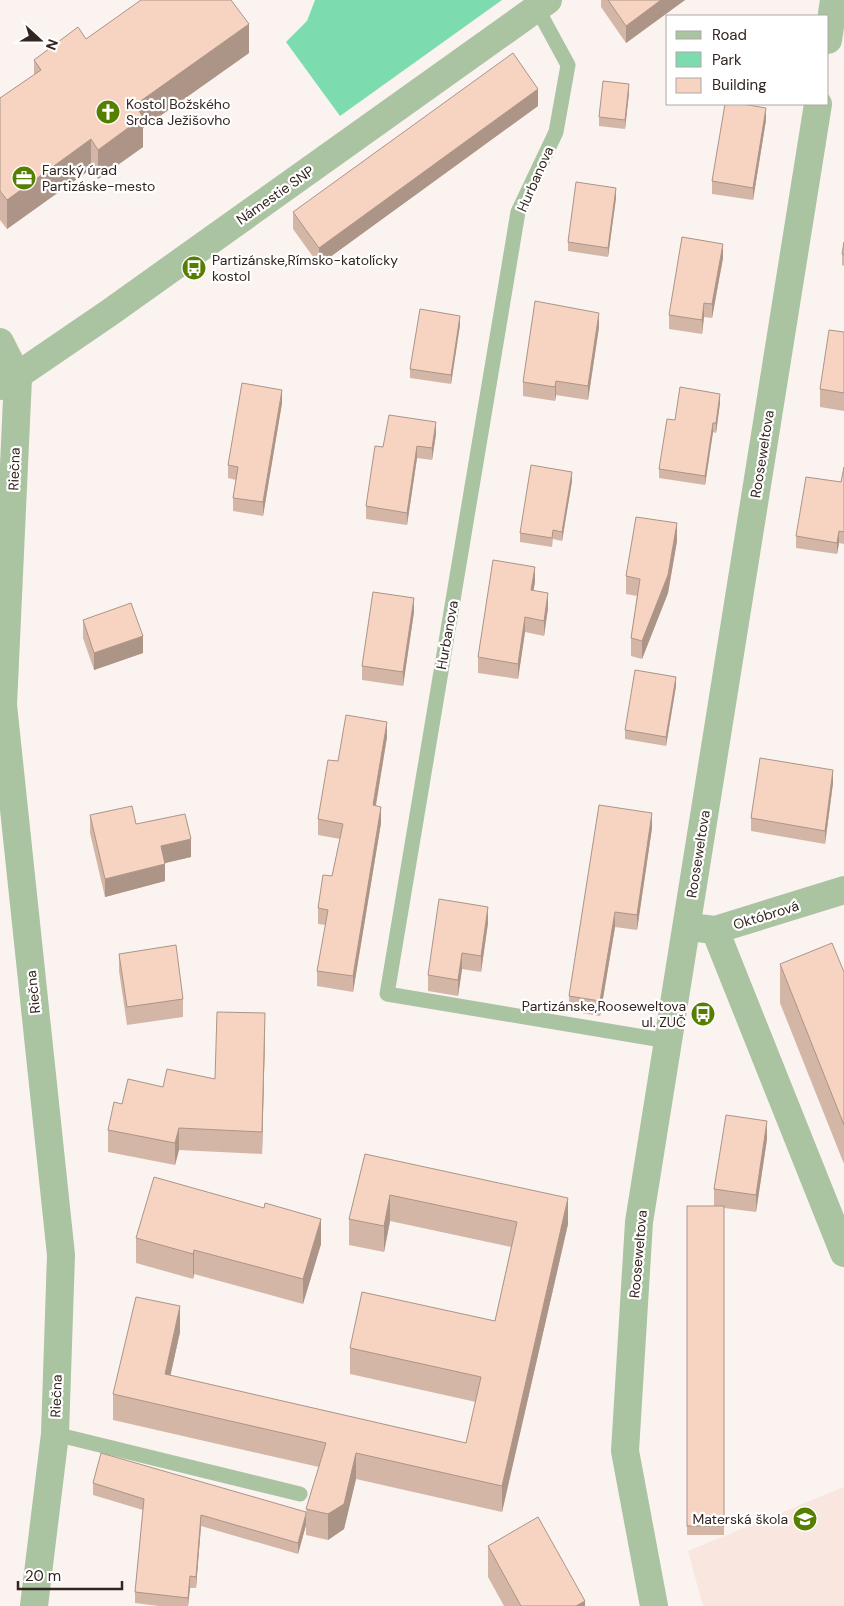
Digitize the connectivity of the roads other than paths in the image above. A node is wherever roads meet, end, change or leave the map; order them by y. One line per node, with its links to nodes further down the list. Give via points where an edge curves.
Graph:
1 (834, 0): 3 (street)
2 (542, 4): 6 (street, Námestie SNP); 10 (lane, Hurbanova, via 568,65 556,132 518,212 387,994)
3 (829, 33)
4 (818, 105): 8 (street, Rooseweltova)
5 (0, 342): 6 (street)
6 (9, 383): 12 (street, Riečna, via 2,705 61,1255)
7 (844, 890): 9 (street, Októbrová)
8 (686, 927): 9 (street, Októbrová); 10 (street, Rooseweltova)
9 (715, 930): 11 (street)
10 (668, 1041): 15 (street, Rooseweltova, via 639,1222 625,1451)
11 (844, 1253)
12 (55, 1434): 13 (lane); 14 (street, Riečna)
13 (300, 1494)
14 (34, 1606)
15 (654, 1606)

